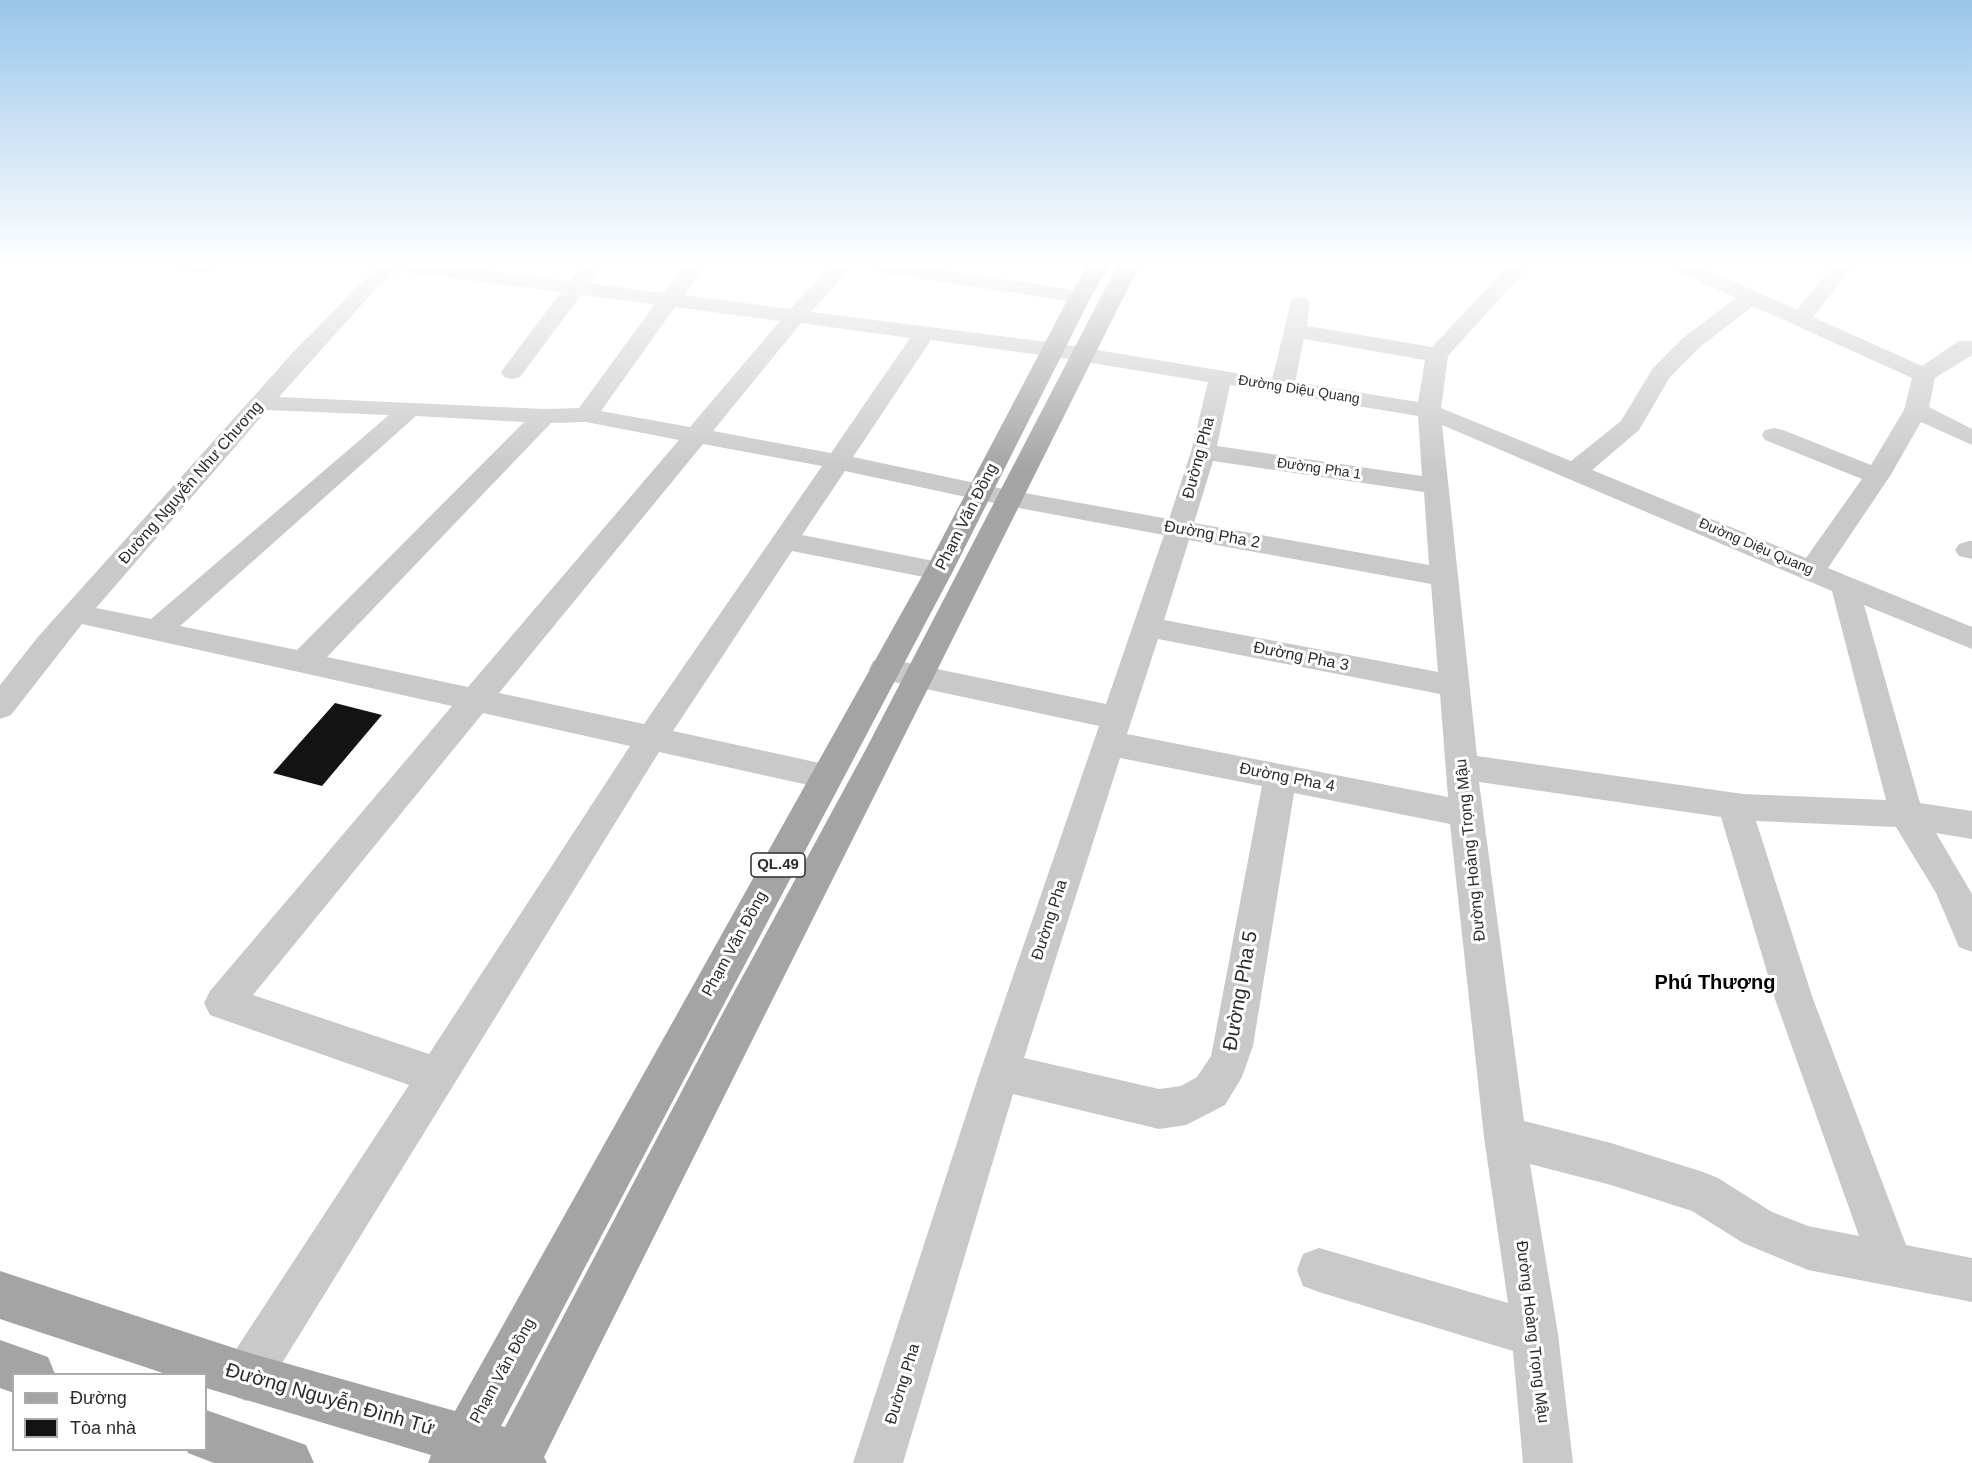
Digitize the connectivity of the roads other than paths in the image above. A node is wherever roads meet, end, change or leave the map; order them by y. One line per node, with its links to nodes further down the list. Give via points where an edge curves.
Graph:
1 (324, 334): 21 (street, Đường Nguyễn Như Chương)
2 (540, 334): 17 (street)
3 (650, 334): 25 (street)
4 (781, 334): 28 (street)
5 (923, 334): 31 (street)
6 (933, 334): 15 (street, Đường Diệu Quang)
7 (1072, 334): 15 (main road, Phạm Văn Đồng / QL.49)
8 (1081, 334): 15 (main road, Phạm Văn Đồng / QL.49)
9 (1294, 334): 20 (street)
10 (1314, 334): 16 (street)
11 (1456, 334): 16 (street)
12 (1702, 334): 32 (street, via 1661,372 1630,425)
13 (1836, 334): 18 (street)
14 (1972, 348): 18 (street, via 1967,346)
15 (1068, 353): 19 (street, Đường Diệu Quang); 35 (main road, Phạm Văn Đồng / QL.49)
16 (1437, 355): 24 (street, Đường Hoàng Trọng Mậu)
17 (512, 372)
18 (1924, 375): 23 (street)
19 (1220, 378): 20 (street, Đường Diệu Quang); 30 (street, Đường Pha)
20 (1282, 387): 24 (street, Đường Diệu Quang)
21 (261, 403): 22 (street, Đường Pha 2); 42 (street, Đường Nguyễn Như Chương)
22 (411, 408): 26 (street, Đường Pha 2); 44 (street)
23 (1916, 410): 29 (street); 33 (street)
24 (1429, 411): 32 (street, Đường Diệu Quang); 34 (street, Đường Hoàng Trọng Mậu)
25 (586, 415): 26 (street, Đường Pha 2); 28 (street, Đường Pha 2)
26 (544, 416): 46 (street)
27 (1774, 435): 33 (street)
28 (698, 436): 31 (street, Đường Pha 2); 50 (street)
29 (1972, 438)
30 (1203, 452): 34 (street, Đường Pha 1); 36 (street, Đường Pha)
31 (839, 462): 35 (street, Đường Pha 2); 37 (street)
32 (1576, 470): 39 (street, Đường Diệu Quang)
33 (1877, 476): 39 (street)
34 (1435, 486): 40 (street, Đường Hoàng Trọng Mậu)
35 (994, 495): 36 (street, Đường Pha 2); 38 (main road, Phạm Văn Đồng / QL.49); 48 (main road, Phạm Văn Đồng / QL.49)
36 (1179, 530): 40 (street, Đường Pha 2); 43 (street, Đường Pha)
37 (786, 541): 38 (street); 53 (street)
38 (939, 571): 47 (main road, Phạm Văn Đồng / QL.49)
39 (1811, 571): 41 (street, Đường Diệu Quang)
40 (1444, 578): 49 (street, Đường Hoàng Trọng Mậu)
41 (1844, 585): 45 (street, Đường Diệu Quang); 59 (street)
42 (75, 613): 44 (street); 51 (street, Đường Nguyễn Như Chương)
43 (1147, 627): 49 (street, Đường Pha 3); 52 (street, Đường Pha)
44 (157, 630): 46 (street)
45 (1972, 639)
46 (304, 662): 50 (street)
47 (884, 669): 48 (street, Đường Pha 4); 55 (main road, Phạm Văn Đồng / QL.49)
48 (919, 676): 52 (street, Đường Pha 4); 75 (main road, Phạm Văn Đồng / QL.49)
49 (1454, 686): 54 (street, Đường Hoàng Trọng Mậu)
50 (478, 699): 53 (street); 63 (street, via 223,1004)
51 (0, 706)
52 (1112, 731): 56 (street, Đường Pha 4); 62 (street, Đường Pha)
53 (652, 737): 55 (street); 63 (street)
54 (1462, 767): 57 (street); 58 (street, Đường Hoàng Trọng Mậu)
55 (826, 776): 74 (main road, Phạm Văn Đồng / QL.49)
56 (1280, 777): 58 (street, Đường Pha 4); 62 (street, Đường Pha 5, via 1233,1046 1228,1064 1211,1091 1186,1105 1159,1109)
57 (1734, 806): 59 (street); 65 (street, via 1794,999)
58 (1466, 814): 64 (street, Đường Hoàng Trọng Mậu)
59 (1906, 814): 60 (street); 61 (street, via 1951,886)
60 (1972, 825)
61 (1972, 936)
62 (1000, 1072): 77 (street, Đường Pha)
63 (436, 1075): 72 (street)
64 (1505, 1137): 65 (street, via 1703,1193 1758,1228 1808,1248); 69 (street, Đường Hoàng Trọng Mậu)
65 (1890, 1262): 67 (street)
66 (1319, 1270): 69 (street)
67 (1972, 1280)
68 (0, 1295): 72 (main road, Đường Nguyễn Đình Tứ)
69 (1535, 1334): 78 (street, Đường Hoàng Trọng Mậu)
70 (0, 1364): 71 (main road)
71 (28, 1373)
72 (246, 1377): 74 (main road, Đường Nguyễn Đình Tứ)
73 (207, 1435): 76 (main road)
74 (460, 1451): 75 (main road, Đường Nguyễn Đình Tứ)
75 (518, 1461)
76 (288, 1463)
77 (878, 1463)
78 (1548, 1463)

